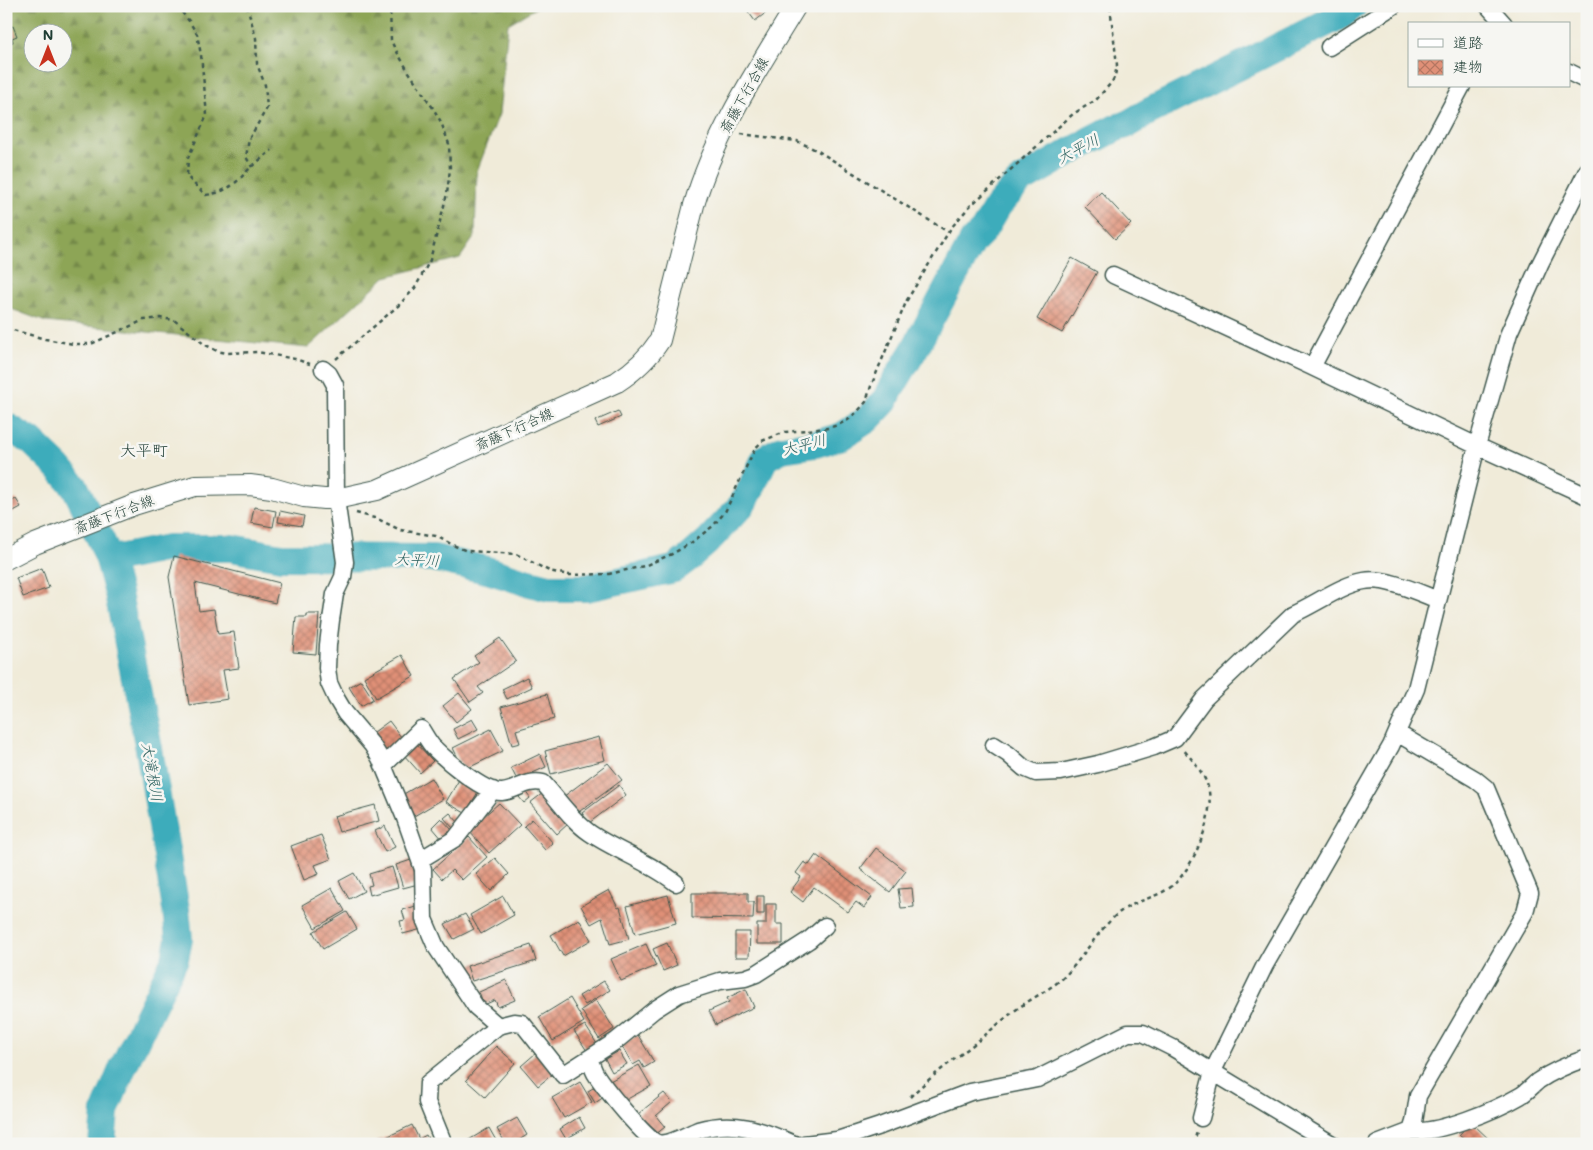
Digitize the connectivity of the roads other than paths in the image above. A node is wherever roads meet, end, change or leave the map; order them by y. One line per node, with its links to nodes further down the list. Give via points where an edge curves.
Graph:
1 (796, 6): 13 (main road, 斎藤下行合線, via 746,88 701,183 660,340 646,358 617,382 437,464)
2 (1393, 6): 3 (street)
3 (1328, 47)
4 (1570, 72): 5 (street)
5 (1587, 81)
6 (1461, 88): 9 (street)
7 (1587, 171): 11 (street, via 1509,334)
8 (1113, 276): 9 (street)
9 (1312, 367): 11 (street)
10 (323, 369): 13 (street, via 335,385)
11 (1477, 446): 12 (street); 15 (street)
12 (1587, 496)
13 (336, 504): 14 (main road, 斎藤下行合線, via 250,485 195,486 134,505); 18 (street, via 345,562 330,620 329,683 345,713)
14 (6, 559)
15 (1438, 600): 16 (street, via 1416,690); 17 (street, via 1378,581 1364,581 1343,588 1293,614 1204,699 1175,738 1154,747 1098,764 1036,774)
16 (1397, 733): 26 (street, via 1265,965); 28 (street, via 1486,788 1530,893 1525,912 1418,1096)
17 (994, 746)
18 (384, 764): 19 (street, via 421,729 433,747 469,778); 20 (street)
19 (493, 790): 20 (street, via 456,838); 21 (street, via 500,792 530,782 542,783 579,825)
20 (420, 860): 23 (street, via 424,919 436,947 476,1007)
21 (676, 883)
22 (825, 926): 25 (street, via 756,974 679,994)
23 (498, 1026): 25 (street, via 522,1023 563,1075); 29 (street, via 428,1083 427,1102)
24 (1587, 1058): 28 (street, via 1554,1071 1507,1103 1445,1126)
25 (589, 1059): 30 (street, via 623,1109 648,1137 659,1143 698,1130 739,1125)
26 (1213, 1071): 27 (street); 31 (street, via 1143,1033 1128,1033 1037,1078 970,1092 837,1140); 32 (street)
27 (1201, 1118)
28 (1411, 1131): 33 (street); 34 (street)
29 (444, 1144)
30 (794, 1144)
31 (804, 1144)
32 (1332, 1144)
33 (1377, 1144)
34 (1425, 1144)

